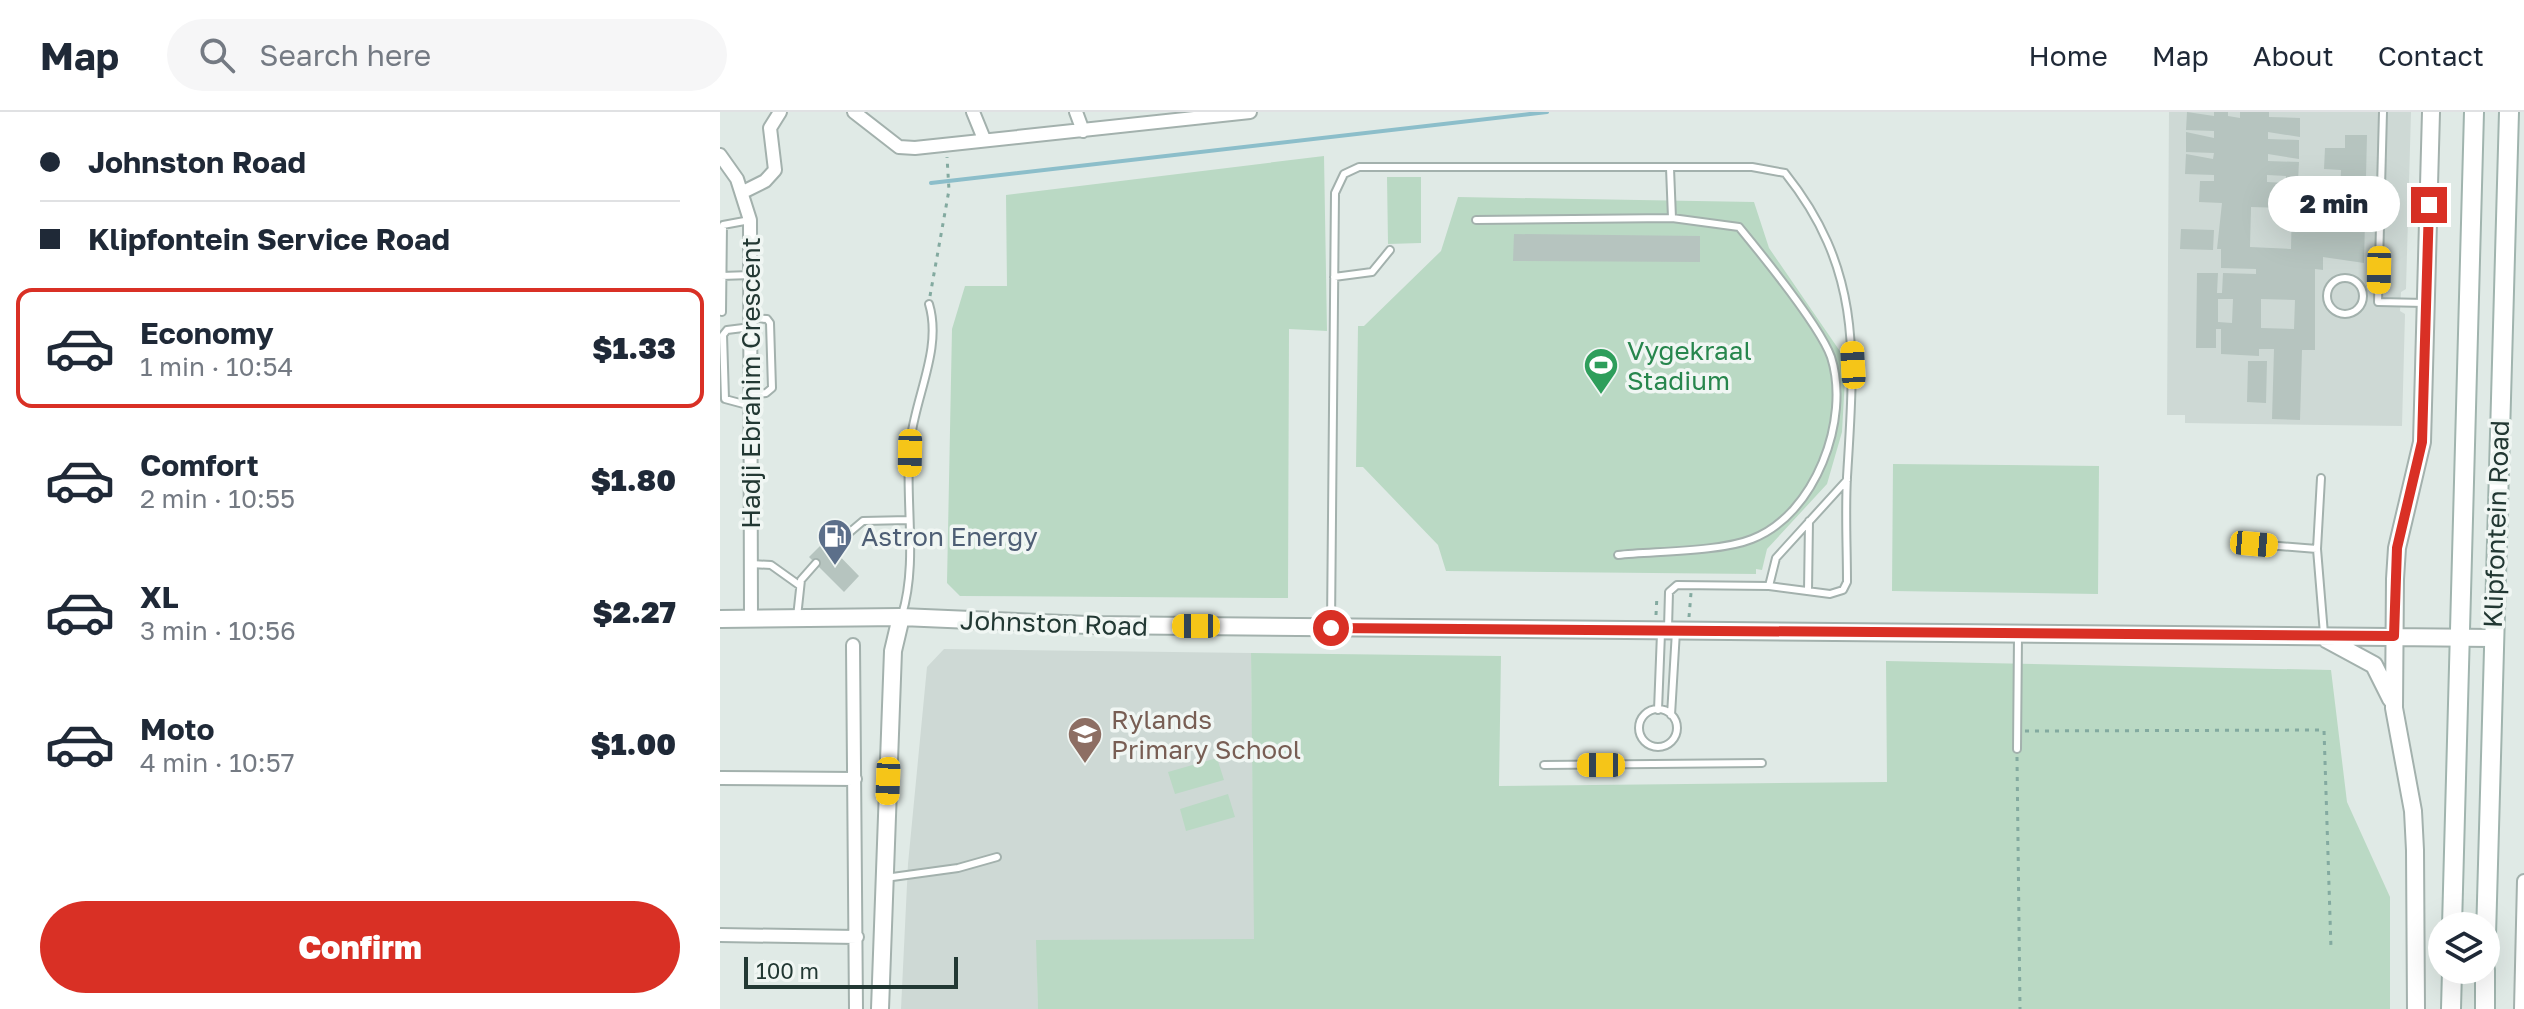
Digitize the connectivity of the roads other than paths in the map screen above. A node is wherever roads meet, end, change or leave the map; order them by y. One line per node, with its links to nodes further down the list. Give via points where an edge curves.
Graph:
1 (780, 112): 15 (street, via 770,128 775,170)
2 (854, 112): 12 (street, via 899,147)
3 (973, 112): 12 (street)
4 (1076, 112): 11 (street)
5 (1250, 112): 10 (street)
6 (2383, 112): 24 (lane)
7 (2431, 112): 25 (street)
8 (2474, 112): 52 (main road, Klipfontein Road)
9 (2509, 112): 53 (main road, Klipfontein Road)
10 (1166, 117): 11 (street)
11 (1083, 131): 12 (street)
12 (984, 139)
13 (720, 155): 15 (street, Hadji Ebrahim Crescent)
14 (1670, 168): 16 (lane); 22 (lane, via 1353,168 1336,186); 31 (lane, via 1752,167 1785,173 1807,201 1849,305 1854,395)
15 (743, 192): 17 (street, Hadji Ebrahim Crescent)
16 (1672, 218): 18 (lane); 37 (lane, via 1739,227 1759,251 1831,356 1833,439 1804,495 1789,513 1752,539)
17 (750, 220): 20 (street, Hadji Ebrahim Crescent); 21 (lane, via 723,225)
18 (1476, 220)
19 (1390, 250): 22 (lane, via 1372,272)
20 (751, 275): 21 (lane); 28 (street, Hadji Ebrahim Crescent)
21 (721, 276): 27 (lane)
22 (1334, 277): 48 (lane)
23 (2362, 301): 23 (lane, via 2355,311 2343,314 2332,309 2328,291 2335,281 2353,280 2362,289); 24 (lane)
24 (2378, 302): 25 (lane)
25 (2426, 303): 51 (street, via 2422,442 2397,548)
26 (929, 304): 32 (lane, via 935,328 911,437)
27 (722, 312)
28 (751, 323): 29 (street, Hadji Ebrahim Crescent); 29 (lane, via 770,323 772,388); 29 (lane, via 723,335 725,399)
29 (751, 401): 39 (street, Hadji Ebrahim Crescent)
30 (2321, 478): 36 (lane)
31 (1847, 480): 33 (lane); 42 (lane, via 1847,582 1843,590 1830,594)
32 (909, 520): 35 (lane, via 863,521); 43 (lane, via 910,588)
33 (1809, 521): 41 (lane, via 1776,558); 42 (lane)
34 (2254, 544): 36 (lane)
35 (831, 548)
36 (2317, 549): 50 (lane)
37 (1618, 555)
38 (816, 563): 40 (lane)
39 (751, 564): 40 (lane, via 771,565); 45 (street, Hadji Ebrahim Crescent)
40 (799, 585): 46 (lane)
41 (1769, 586): 42 (lane); 47 (lane, via 1677,585 1669,592)
42 (1808, 591)
43 (901, 617): 46 (street, Johnston Road); 48 (street, Johnston Road); 66 (street, via 893,643)
44 (720, 619): 45 (street, Johnston Road)
45 (751, 619): 46 (street, Johnston Road)
46 (797, 619)
47 (1670, 627): 48 (street, Johnston Road); 49 (street, Johnston Road); 56 (lane); 57 (lane)
48 (1331, 628)
49 (2018, 636): 50 (street, Johnston Road); 59 (lane)
50 (2322, 636): 51 (street, Johnston Road); 55 (street, via 2374,665)
51 (2394, 636): 52 (street, Johnston Road); 55 (street)
52 (2458, 638): 53 (street, Johnston Road); 68 (main road, Klipfontein Road)
53 (2492, 638): 69 (main road, Klipfontein Road)
54 (853, 645): 64 (street)
55 (2394, 708): 76 (street, via 2413,811)
56 (1658, 710): 57 (lane); 58 (lane, via 1644,715 1639,729 1644,742)
57 (1671, 715): 58 (lane, via 1675,736)
58 (1658, 747): 62 (lane)
59 (2017, 749)
60 (1762, 763): 62 (lane)
61 (1544, 765): 62 (lane)
62 (1658, 765)
63 (720, 778): 64 (street)
64 (855, 779): 71 (street)
65 (997, 857): 66 (lane)
66 (885, 878): 75 (street)
67 (2524, 881): 79 (street)
68 (2452, 912)
69 (2486, 912)
70 (720, 935): 71 (street)
71 (857, 937): 74 (street)
72 (2452, 984): 77 (main road)
73 (2485, 984): 78 (main road)
74 (856, 1009)
75 (880, 1009)
76 (2416, 1009)
77 (2451, 1009)
78 (2485, 1009)
79 (2521, 1009)

